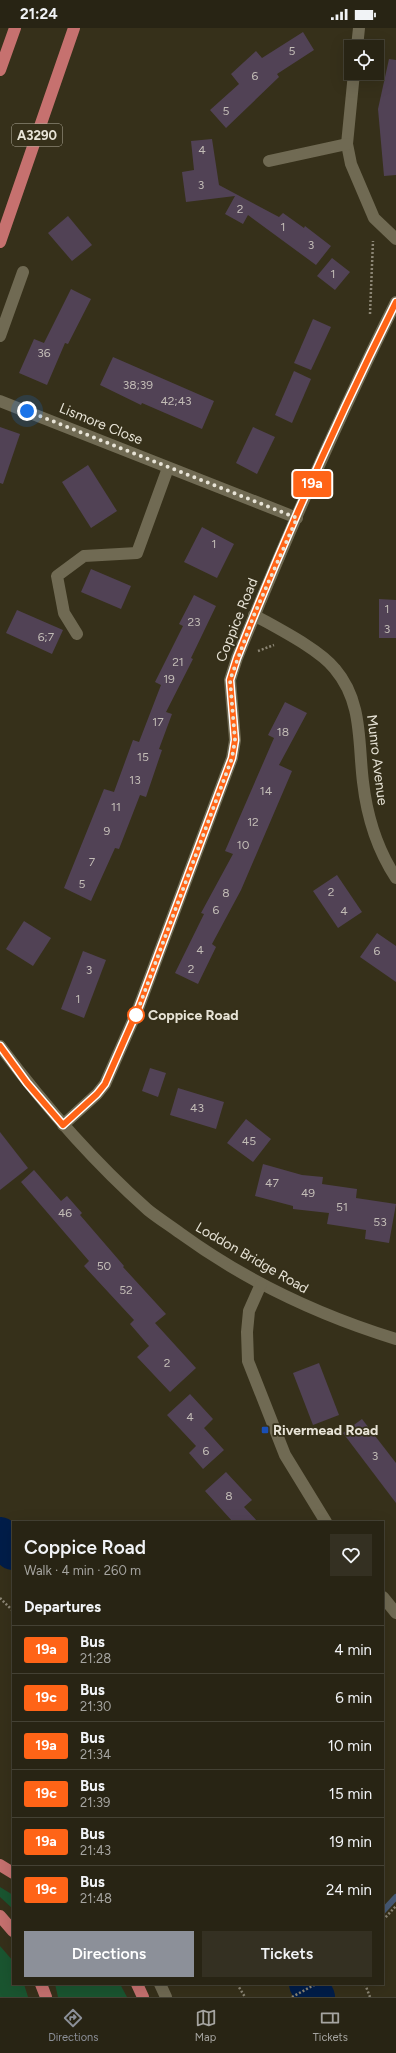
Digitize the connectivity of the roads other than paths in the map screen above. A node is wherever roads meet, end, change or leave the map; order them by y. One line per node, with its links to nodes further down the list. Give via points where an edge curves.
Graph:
1 (15, 28): 5 (main road)
2 (74, 28): 10 (main road, A3290)
3 (359, 28): 4 (street)
4 (358, 40)
5 (0, 70)
6 (353, 80): 7 (street)
7 (347, 144): 8 (street); 9 (street, via 350,164 374,218)
8 (269, 161)
9 (396, 239)
10 (0, 242)
11 (23, 272): 13 (street)
12 (396, 302): 16 (street, Coppice Road, via 370,353)
13 (0, 336)
14 (0, 400): 15 (street, Lismore Close)
15 (168, 468): 16 (street, Lismore Close); 18 (street, via 138,553 84,556 57,576 64,613)
16 (297, 518): 17 (street, Coppice Road)
17 (254, 615): 19 (street, Munro Avenue, via 295,638 335,669 353,700 358,720 363,783 372,829); 21 (street, Coppice Road, via 230,680 235,740 232,758 138,1009 105,1084)
18 (77, 634)
19 (396, 878)
20 (0, 1046): 21 (street, Loddon Bridge Road)
21 (63, 1125): 22 (street, Loddon Bridge Road, via 149,1210 201,1248)
22 (261, 1284): 23 (street, Loddon Bridge Road, via 288,1299); 24 (street, via 250,1311 247,1332 248,1361 285,1455)
23 (396, 1340)
24 (325, 1521)
25 (384, 1598): 26 (street)
26 (396, 1613)
27 (0, 1865): 28 (main road)
28 (12, 1872)
29 (0, 1916): 30 (main road)
30 (12, 1930)
31 (41, 1985): 34 (main road)
32 (137, 1985): 35 (main road)
33 (160, 1985): 36 (street)
34 (46, 1997)
35 (143, 1997)
36 (166, 1997)

